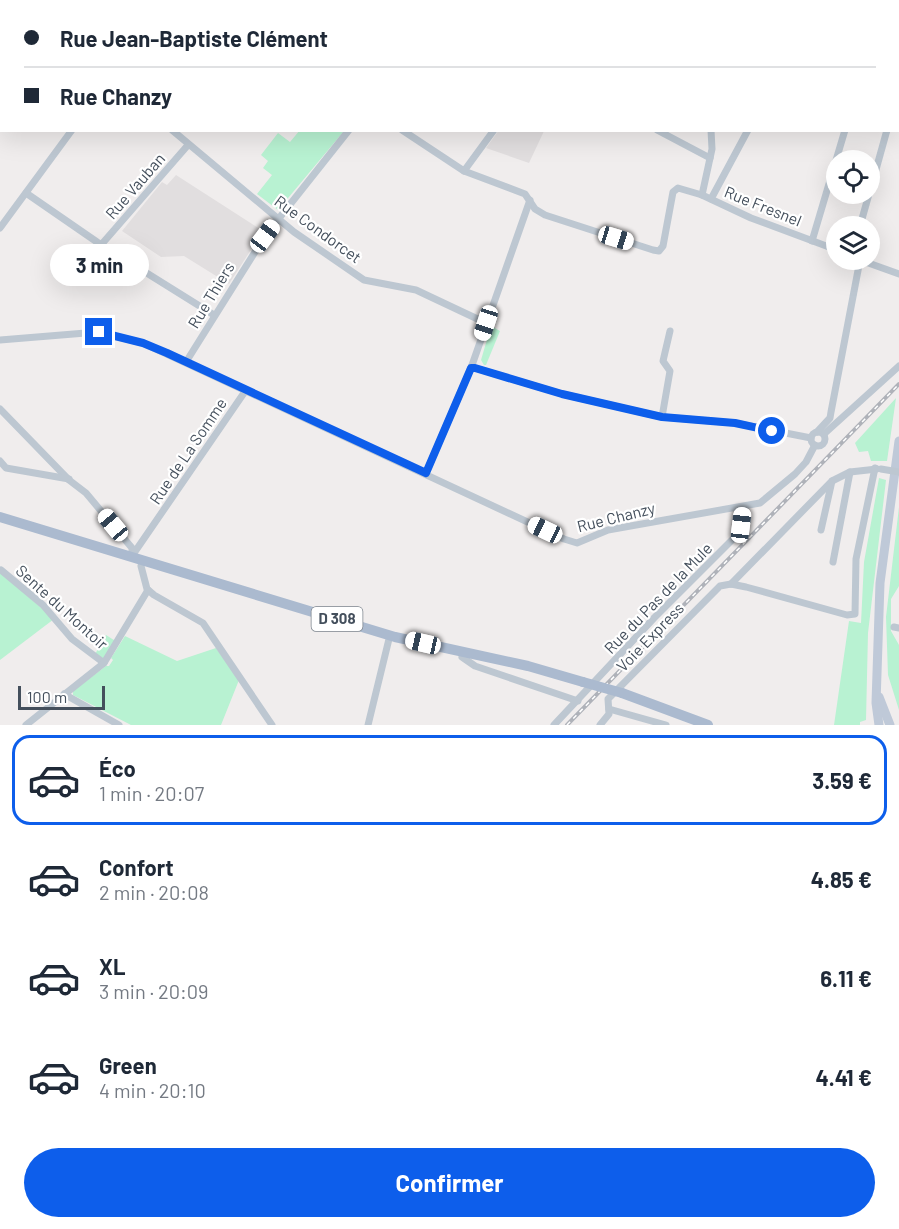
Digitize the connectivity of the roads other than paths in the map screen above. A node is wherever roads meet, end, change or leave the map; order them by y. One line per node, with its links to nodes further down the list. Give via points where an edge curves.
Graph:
1 (71, 132): 15 (street)
2 (175, 132): 11 (street, Rue Condorcet)
3 (347, 132): 19 (street, Rue Thiers)
4 (405, 132): 14 (street)
5 (493, 132): 14 (street)
6 (661, 132): 13 (street)
7 (711, 132): 13 (street)
8 (747, 132): 17 (street)
9 (844, 132): 21 (street)
10 (886, 132): 12 (street)
11 (188, 145): 19 (street, Rue Condorcet); 22 (street, Rue Vauban)
12 (880, 156)
13 (710, 158): 16 (street)
14 (464, 171): 18 (street, via 525,194)
15 (26, 193): 20 (street); 22 (street)
16 (702, 195): 17 (street, Rue Fresnel); 18 (street, Rue Fresnel, via 678,188 673,192 659,251 550,217 535,209)
17 (711, 199): 21 (street, Rue Fresnel)
18 (530, 200): 28 (street)
19 (278, 218): 27 (street, Rue Thiers); 28 (street, Rue Condorcet, via 364,280 416,290)
20 (0, 228)
21 (812, 241): 23 (street, Rue Fresnel)
22 (101, 245): 27 (street)
23 (826, 246)
24 (880, 267): 26 (street)
25 (858, 270): 36 (street)
26 (899, 274)
27 (214, 315): 31 (street, Rue Thiers)
28 (486, 323): 32 (street)
29 (670, 331): 37 (street, via 663,361 670,371)
30 (0, 340): 31 (street, Rue Chanzy, via 99,332 143,343)
31 (186, 362): 34 (street, Rue Chanzy)
32 (471, 368): 37 (street); 46 (street)
33 (896, 369): 38 (street)
34 (246, 390): 46 (street, Rue Chanzy); 53 (street, Rue de La Somme)
35 (0, 409): 47 (street)
36 (830, 416): 38 (street); 39 (street)
37 (662, 417): 41 (street, via 735,423)
38 (841, 418): 39 (street)
39 (820, 433): 41 (street, via 813,434); 41 (street, via 825,438 823,444)
40 (899, 441): 63 (main road, via 880,583)
41 (813, 442): 49 (street, Rue Chanzy, via 806,462 795,474 760,503)
42 (0, 461): 47 (street, via 6,468)
43 (875, 469): 44 (street); 45 (street, bridge); 57 (street, via 856,559 855,614)
44 (850, 472): 48 (street); 54 (street)
45 (899, 472)
46 (426, 473): 49 (street, Rue Chanzy, via 577,543 608,530)
47 (69, 480): 53 (street, via 86,493 132,548)
48 (832, 482): 52 (street); 57 (street)
49 (744, 507): 66 (street, Rue du Pas de la Mule, via 741,525 733,539)
50 (0, 517): 53 (main road, D 308)
51 (0, 523): 55 (main road, D 308)
52 (821, 530)
53 (132, 556): 55 (main road); 62 (main road, D 308, via 394,637)
54 (833, 562)
55 (141, 566): 58 (street); 59 (main road, D 308)
56 (1, 570): 61 (street, Sente du Montoir, via 43,605 72,639)
57 (730, 584): 67 (street, Voie Express, via 718,587 608,699)
58 (148, 590): 61 (street); 70 (street, via 203,623)
59 (389, 639): 60 (main road, D 308); 71 (street)
60 (462, 657): 62 (main road, D 308); 66 (street, via 475,666)
61 (104, 663): 64 (street)
62 (583, 684): 65 (main road, D 308, bridge)
63 (877, 692): 77 (main road); 78 (main road)
64 (64, 694): 68 (street); 69 (street)
65 (619, 696): 75 (main road, D 308); 76 (main road, D 308)
66 (578, 700): 72 (street, Rue du Pas de la Mule)
67 (609, 709): 73 (street); 74 (street)
68 (26, 725)
69 (118, 725)
70 (272, 725)
71 (368, 725)
72 (554, 725)
73 (600, 725)
74 (666, 725)
75 (696, 725)
76 (708, 725)
77 (879, 725)
78 (890, 725)

